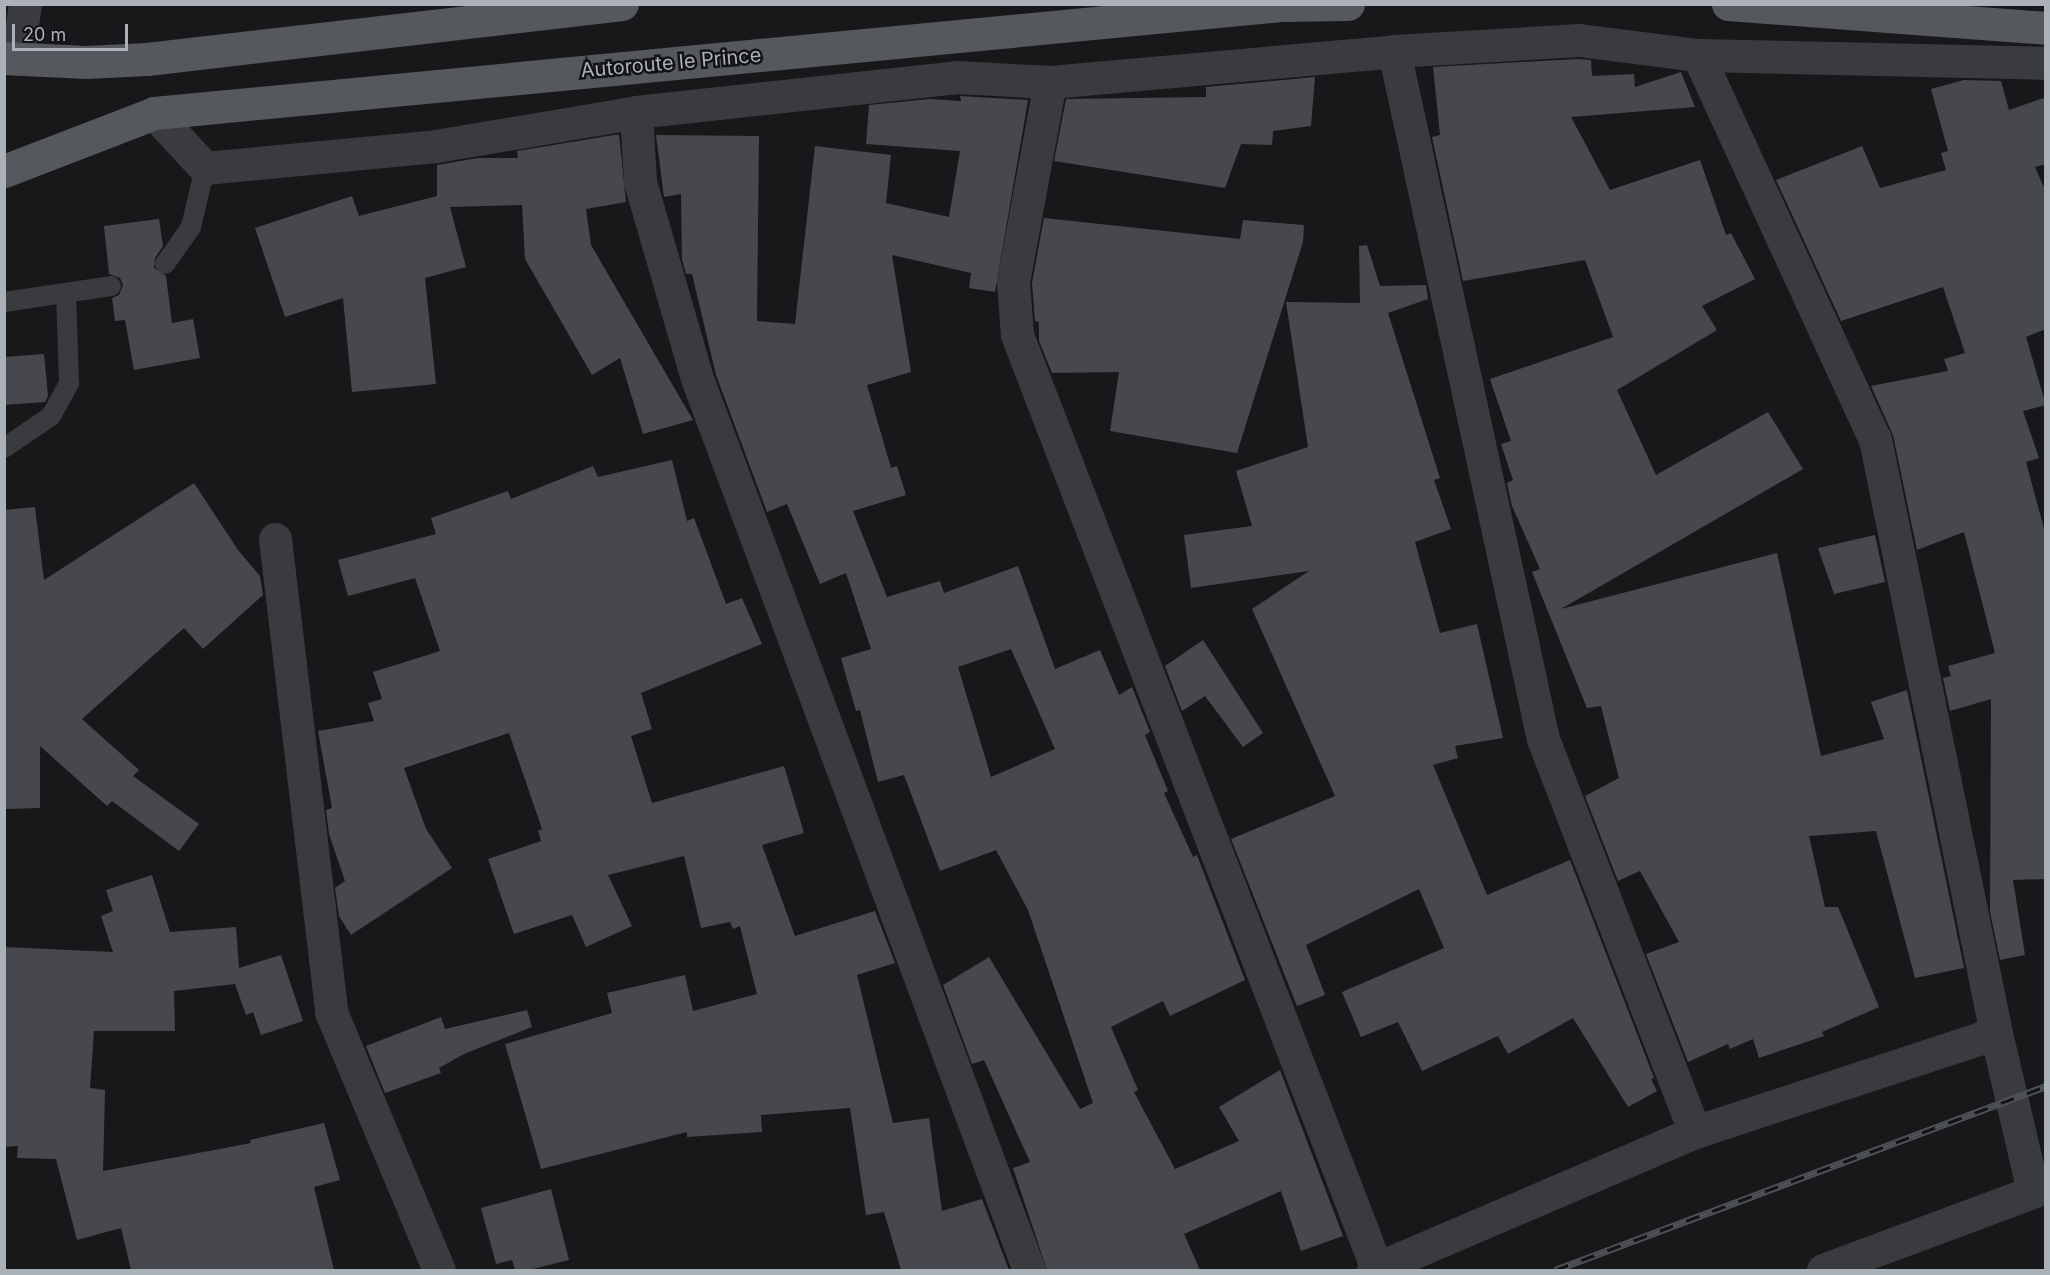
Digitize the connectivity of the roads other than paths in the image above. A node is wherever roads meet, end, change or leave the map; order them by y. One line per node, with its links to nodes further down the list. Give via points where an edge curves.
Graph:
1 (25, 4): 8 (street)
2 (622, 4): 8 (main road, via 147,59)
3 (1348, 4): 12 (main road, Autoroute le Prince, via 1281,5)
4 (1728, 4): 5 (main road)
5 (2046, 28)
6 (1394, 51): 7 (street, via 1579,40); 10 (street); 22 (street, via 1543,739)
7 (1698, 55): 9 (street); 21 (street, via 1875,440)
8 (11, 58)
9 (2046, 63)
10 (1050, 82): 11 (street, via 957,77); 26 (street, via 1013,282 1017,335)
11 (636, 112): 13 (street, via 436,146); 25 (street, via 640,182 698,381)
12 (154, 113): 13 (street); 14 (main road, Autoroute le Prince)
13 (205, 168): 15 (lane, via 191,227)
14 (4, 171)
15 (165, 264)
16 (111, 286): 17 (lane)
17 (66, 293): 18 (lane); 19 (lane, via 69,383 51,416)
18 (4, 302)
19 (4, 448)
20 (275, 539): 24 (street, via 331,1012)
21 (1996, 1033): 22 (street); 23 (street)
22 (1695, 1132): 26 (street)
23 (2039, 1189): 27 (street)
24 (439, 1270)
25 (1029, 1270)
26 (1375, 1270)
27 (1823, 1270)

